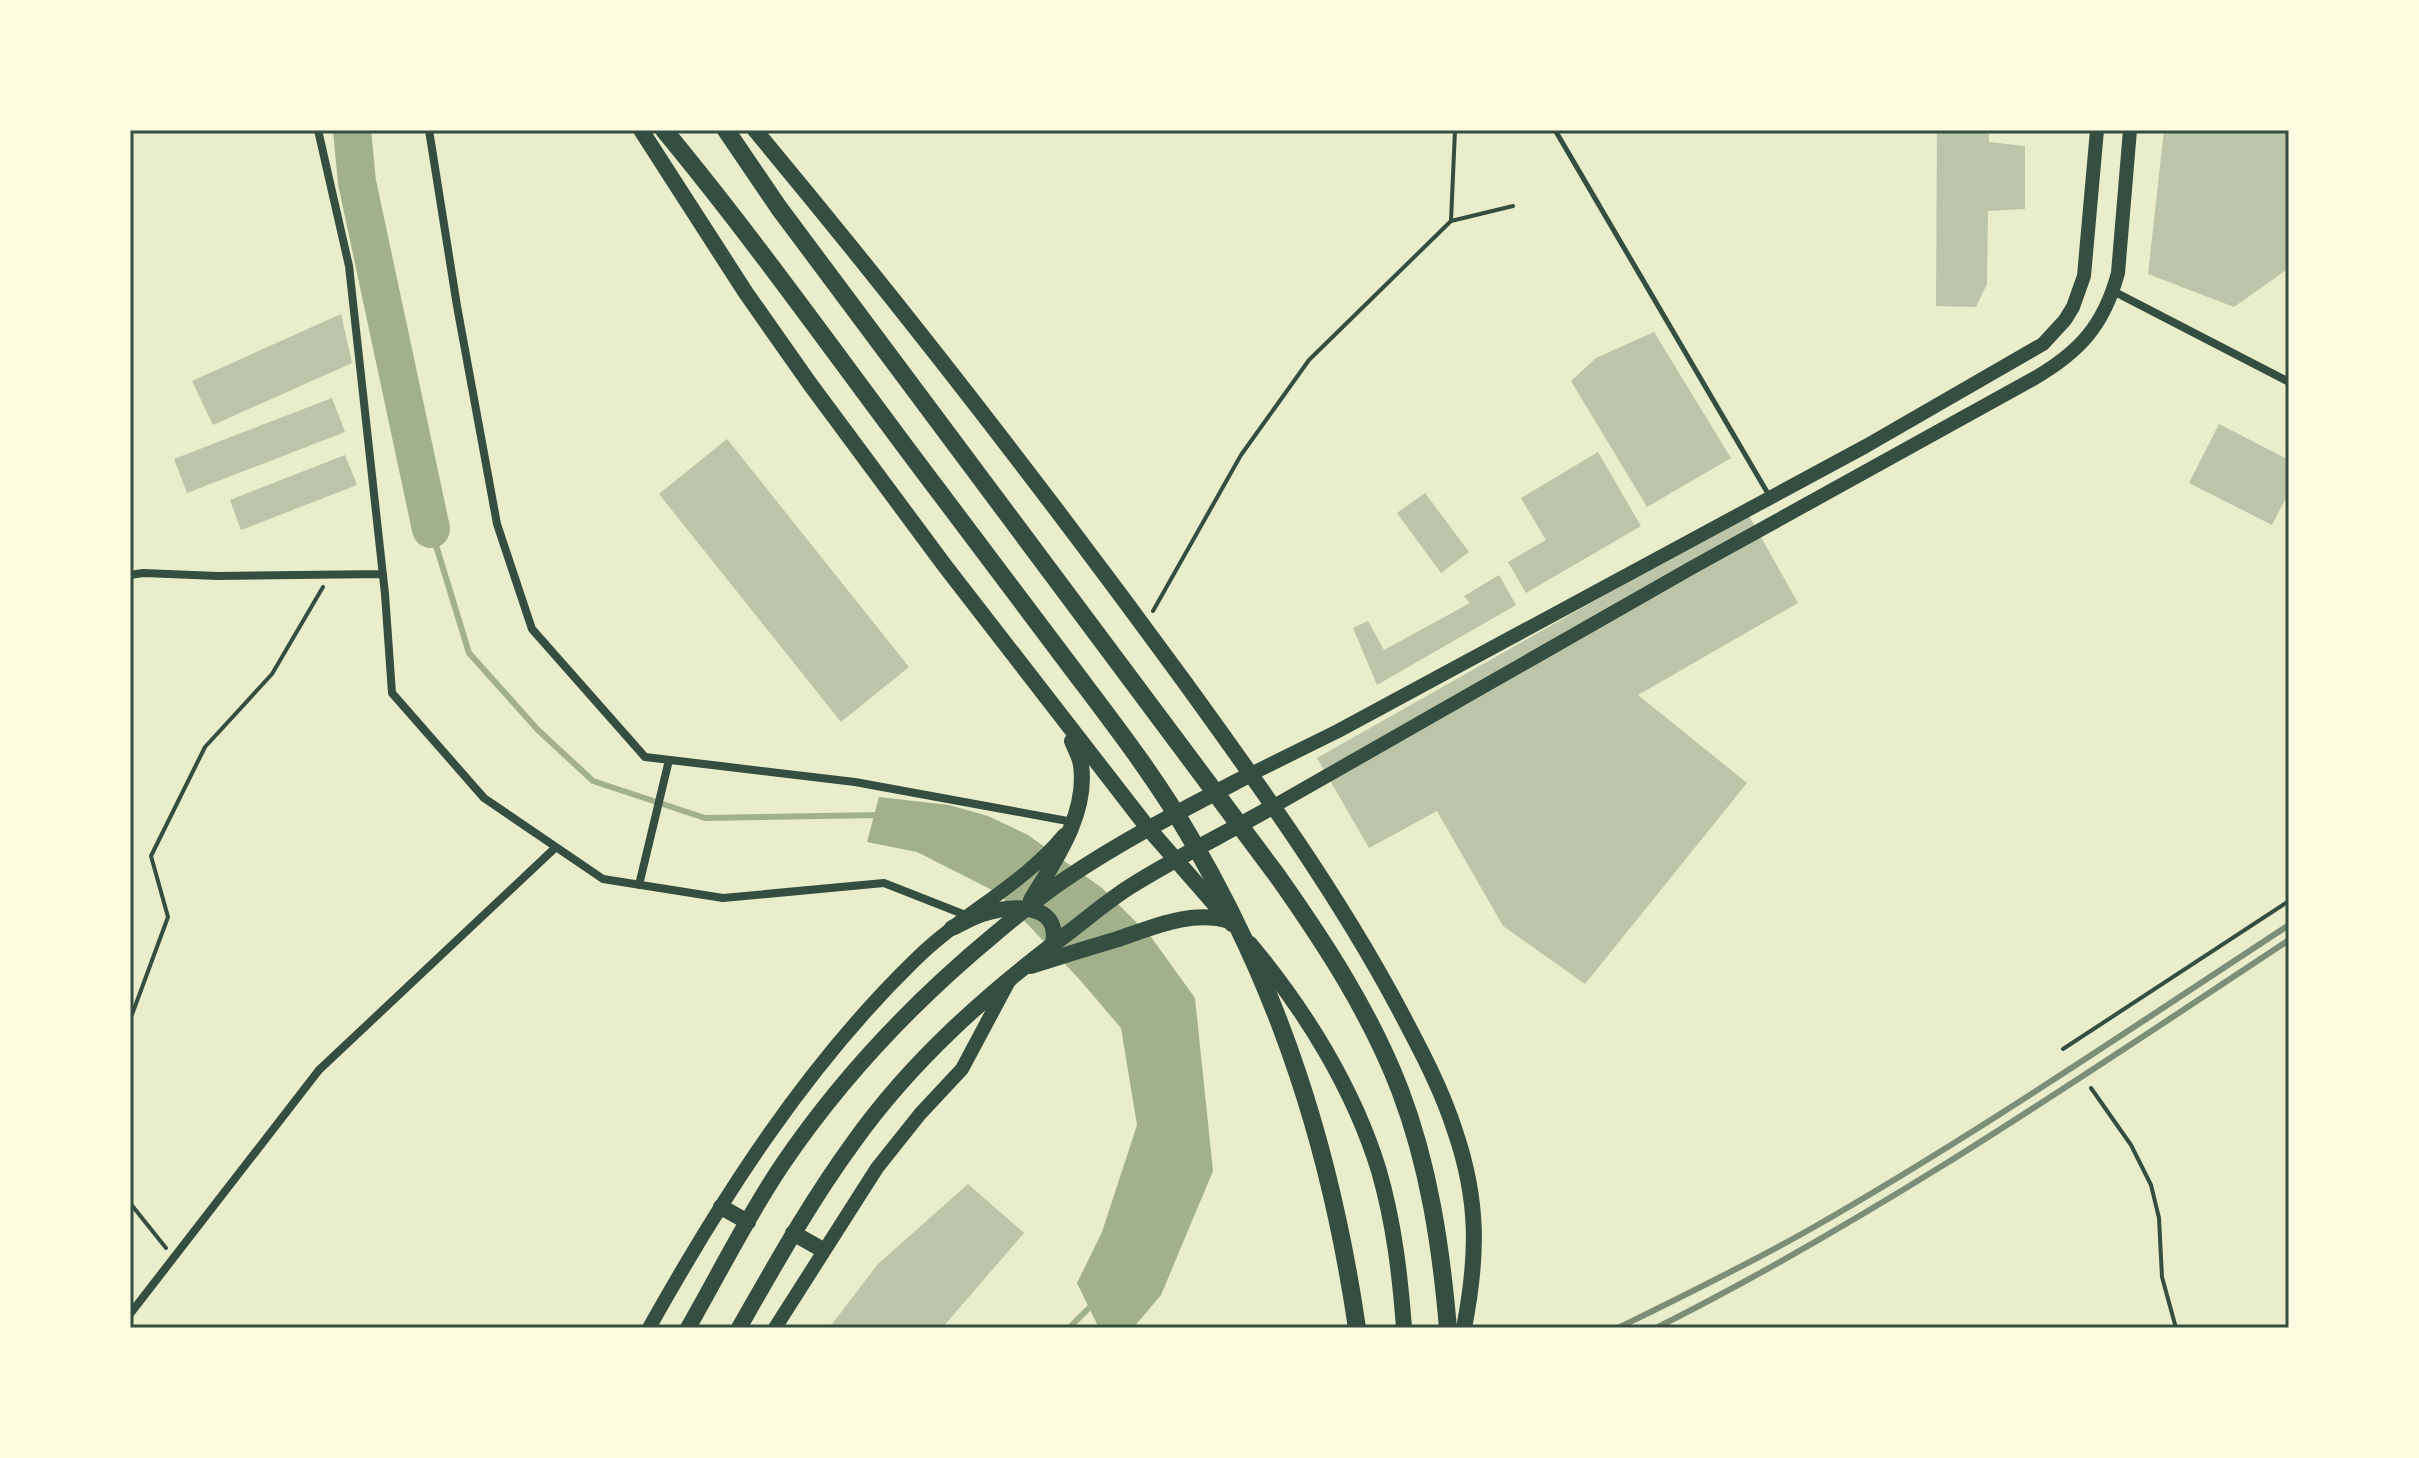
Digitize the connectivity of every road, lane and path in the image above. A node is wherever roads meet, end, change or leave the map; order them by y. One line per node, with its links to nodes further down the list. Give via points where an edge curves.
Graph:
1 (318, 130): 17 (street, via 349,266)
2 (429, 130): 22 (street, via 497,524 532,629 645,757)
3 (641, 130): 21 (main road, via 792,360)
4 (664, 130): 52 (highway, via 744,229 1141,761 1190,836 1272,1003 1308,1102 1335,1198)
5 (726, 130): 54 (highway, via 1308,919 1366,1017 1400,1090 1427,1182)
6 (755, 130): 20 (main road, via 946,364)
7 (1455, 130): 12 (path)
8 (1555, 130): 15 (lane)
9 (2097, 130): 15 (street, via 2084,276 2073,307 2055,332 2023,356)
10 (2130, 130): 13 (street, via 2121,255)
11 (1513, 206): 12 (path)
12 (1451, 221): 20 (path, via 1309,360 1241,455)
13 (2113, 291): 14 (street); 16 (street, via 2085,341 2050,370)
14 (2289, 382)
15 (1771, 498): 16 (street); 23 (street)
16 (1781, 519): 24 (street)
17 (383, 574): 19 (street); 27 (street, via 392,693 484,798)
18 (130, 575): 19 (street)
19 (330, 575): 38 (path, via 272,674 205,747 151,856 168,917)
20 (1144, 627): 23 (main road)
21 (1065, 721): 25 (main road, via 1081,763 1082,792); 26 (main road)
22 (669, 760): 25 (street, via 855,782); 29 (street)
23 (1251, 774): 24 (main road); 26 (main road)
24 (1274, 806): 28 (main road); 55 (main road, via 1385,982 1456,1131 1474,1214)
25 (1074, 822): 30 (main road); 33 (street, via 1052,849)
26 (1148, 828): 28 (main road); 30 (main road)
27 (556, 847): 29 (street, via 603,879); 46 (street, via 319,1070)
28 (1176, 860): 34 (main road); 36 (main road, via 1129,887)
29 (639, 885): 33 (street, via 723,898 884,883)
30 (1043, 889): 32 (main road)
31 (2289, 901): 39 (path)
32 (1026, 907): 35 (main road, via 981,914); 36 (main road, via 1052,923); 43 (main road, via 952,970 871,1051 790,1154)
33 (968, 916): 35 (street)
34 (1230, 921): 37 (main road, via 1215,916 1157,925); 53 (main road, via 1297,1006 1368,1139 1392,1226)
35 (952, 928): 42 (street, via 917,958 827,1057)
36 (1055, 943): 37 (main road)
37 (1016, 974): 44 (main road, via 897,1086); 45 (street, via 962,1069 877,1168)
38 (130, 1020)
39 (2063, 1049)
40 (2091, 1088): 56 (path, via 2131,1145 2151,1185 2159,1218 2162,1277)
41 (130, 1203): 46 (path)
42 (721, 1207): 43 (main road); 48 (street)
43 (748, 1222): 49 (main road)
44 (793, 1233): 45 (main road); 50 (main road)
45 (823, 1250): 51 (street)
46 (174, 1258): 47 (street)
47 (130, 1314)
48 (649, 1328)
49 (688, 1328)
50 (739, 1328)
51 (775, 1328)
52 (1357, 1328)
53 (1404, 1328)
54 (1448, 1328)
55 (1464, 1328)
56 (2176, 1328)

